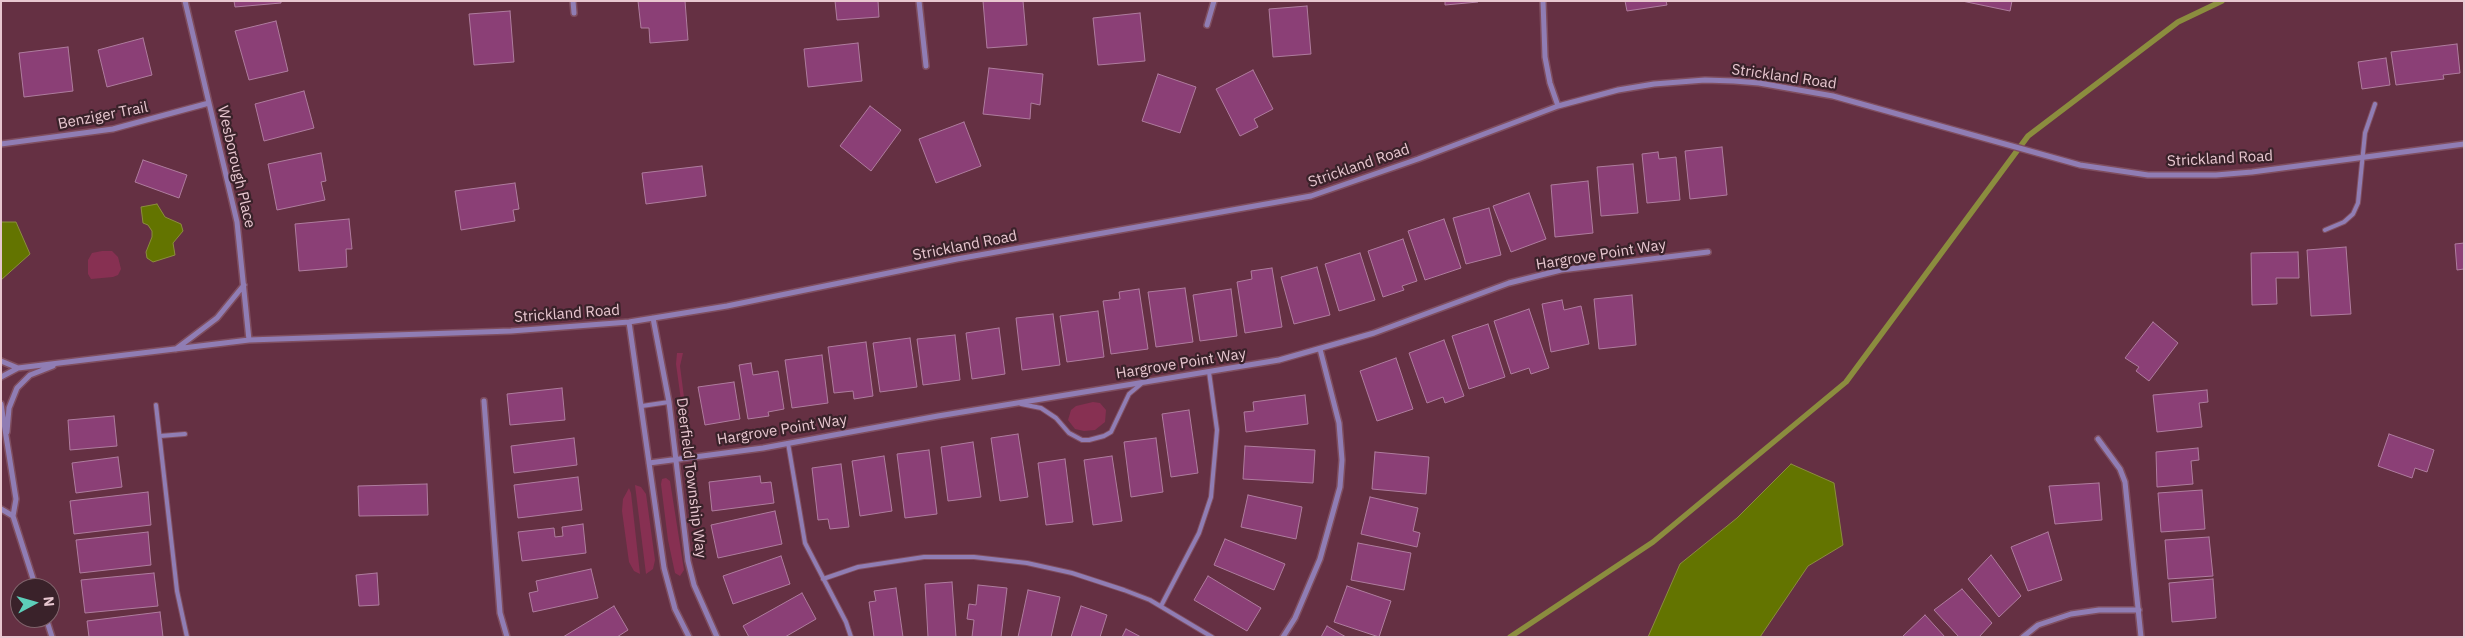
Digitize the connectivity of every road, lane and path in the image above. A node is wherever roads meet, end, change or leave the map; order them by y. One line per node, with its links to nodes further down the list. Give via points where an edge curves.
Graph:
1 (185, 1): 9 (street, Wesborough Place)
2 (573, 1): 6 (street)
3 (920, 1): 8 (street)
4 (1214, 1): 7 (street)
5 (1543, 1): 11 (street, via 1545,57)
6 (574, 13)
7 (1207, 25)
8 (926, 66)
9 (209, 104): 12 (street, Benziger Trail, via 103,131); 17 (street, Wesborough Place, via 237,222)
10 (2375, 104): 14 (lane, via 2365,133)
11 (1558, 106): 14 (street, Strickland Road, via 1635,87 1705,80 1734,81 1841,98 2042,155 2114,171 2176,176 2216,175); 18 (street, Strickland Road, via 1311,196 957,259)
12 (1, 144)
13 (2464, 144): 14 (street, Strickland Road)
14 (2362, 157): 15 (lane, via 2358,203 2353,214 2344,222)
15 (2324, 230)
16 (1708, 252): 21 (street, Hargrove Point Way, via 1560,270 1500,286 1374,333)
17 (244, 284): 20 (street, Wesborough Place); 22 (street, via 218,318)
18 (653, 318): 19 (street, Strickland Road); 30 (street, Deerfield Township Way)
19 (629, 322): 20 (street, Strickland Road, via 511,331); 34 (street)
20 (249, 340): 22 (street, Strickland Road)
21 (1320, 349): 26 (street, Hargrove Point Way); 54 (street, via 1340,423 1340,487 1320,559 1295,618)
22 (173, 350): 24 (street, Strickland Road)
23 (1, 361): 25 (street)
24 (67, 361): 25 (street); 39 (street, via 30,375 17,388 9,408)
25 (18, 368): 27 (street)
26 (1209, 372): 28 (street, Hargrove Point Way); 46 (lane, via 1217,430 1212,497 1199,533)
27 (1, 377)
28 (1147, 382): 32 (street, Hargrove Point Way); 32 (lane, via 1129,394 1112,432 1089,440 1069,433 1041,408)
29 (484, 401): 49 (street, via 500,613)
30 (669, 402): 34 (lane); 40 (street, Deerfield Township Way)
31 (1, 404): 39 (street)
32 (1016, 404): 38 (street, Hargrove Point Way)
33 (156, 406): 36 (lane)
34 (642, 406): 41 (street)
35 (185, 434): 36 (lane)
36 (160, 436): 48 (lane, via 177,591)
37 (2098, 439): 47 (street, via 2120,469 2125,482)
38 (788, 443): 40 (street, Hargrove Point Way); 45 (lane, via 806,543)
39 (7, 445): 43 (street, via 16,499)
40 (675, 459): 41 (street, Hargrove Point Way); 51 (street, Deerfield Township Way, via 691,574)
41 (649, 462): 50 (street, via 667,583)
42 (1, 509): 43 (street)
43 (13, 516): 44 (street)
44 (33, 578)
45 (823, 579): 46 (lane, via 858,566 890,561 979,557 1072,573); 52 (lane)
46 (1161, 606): 53 (lane)
47 (2139, 610): 55 (street, via 2071,614 2038,625); 56 (street)
48 (187, 637)
49 (507, 637)
50 (688, 637)
51 (717, 637)
52 (852, 637)
53 (1212, 637)
54 (1283, 637)
55 (2023, 637)
56 (2141, 637)

